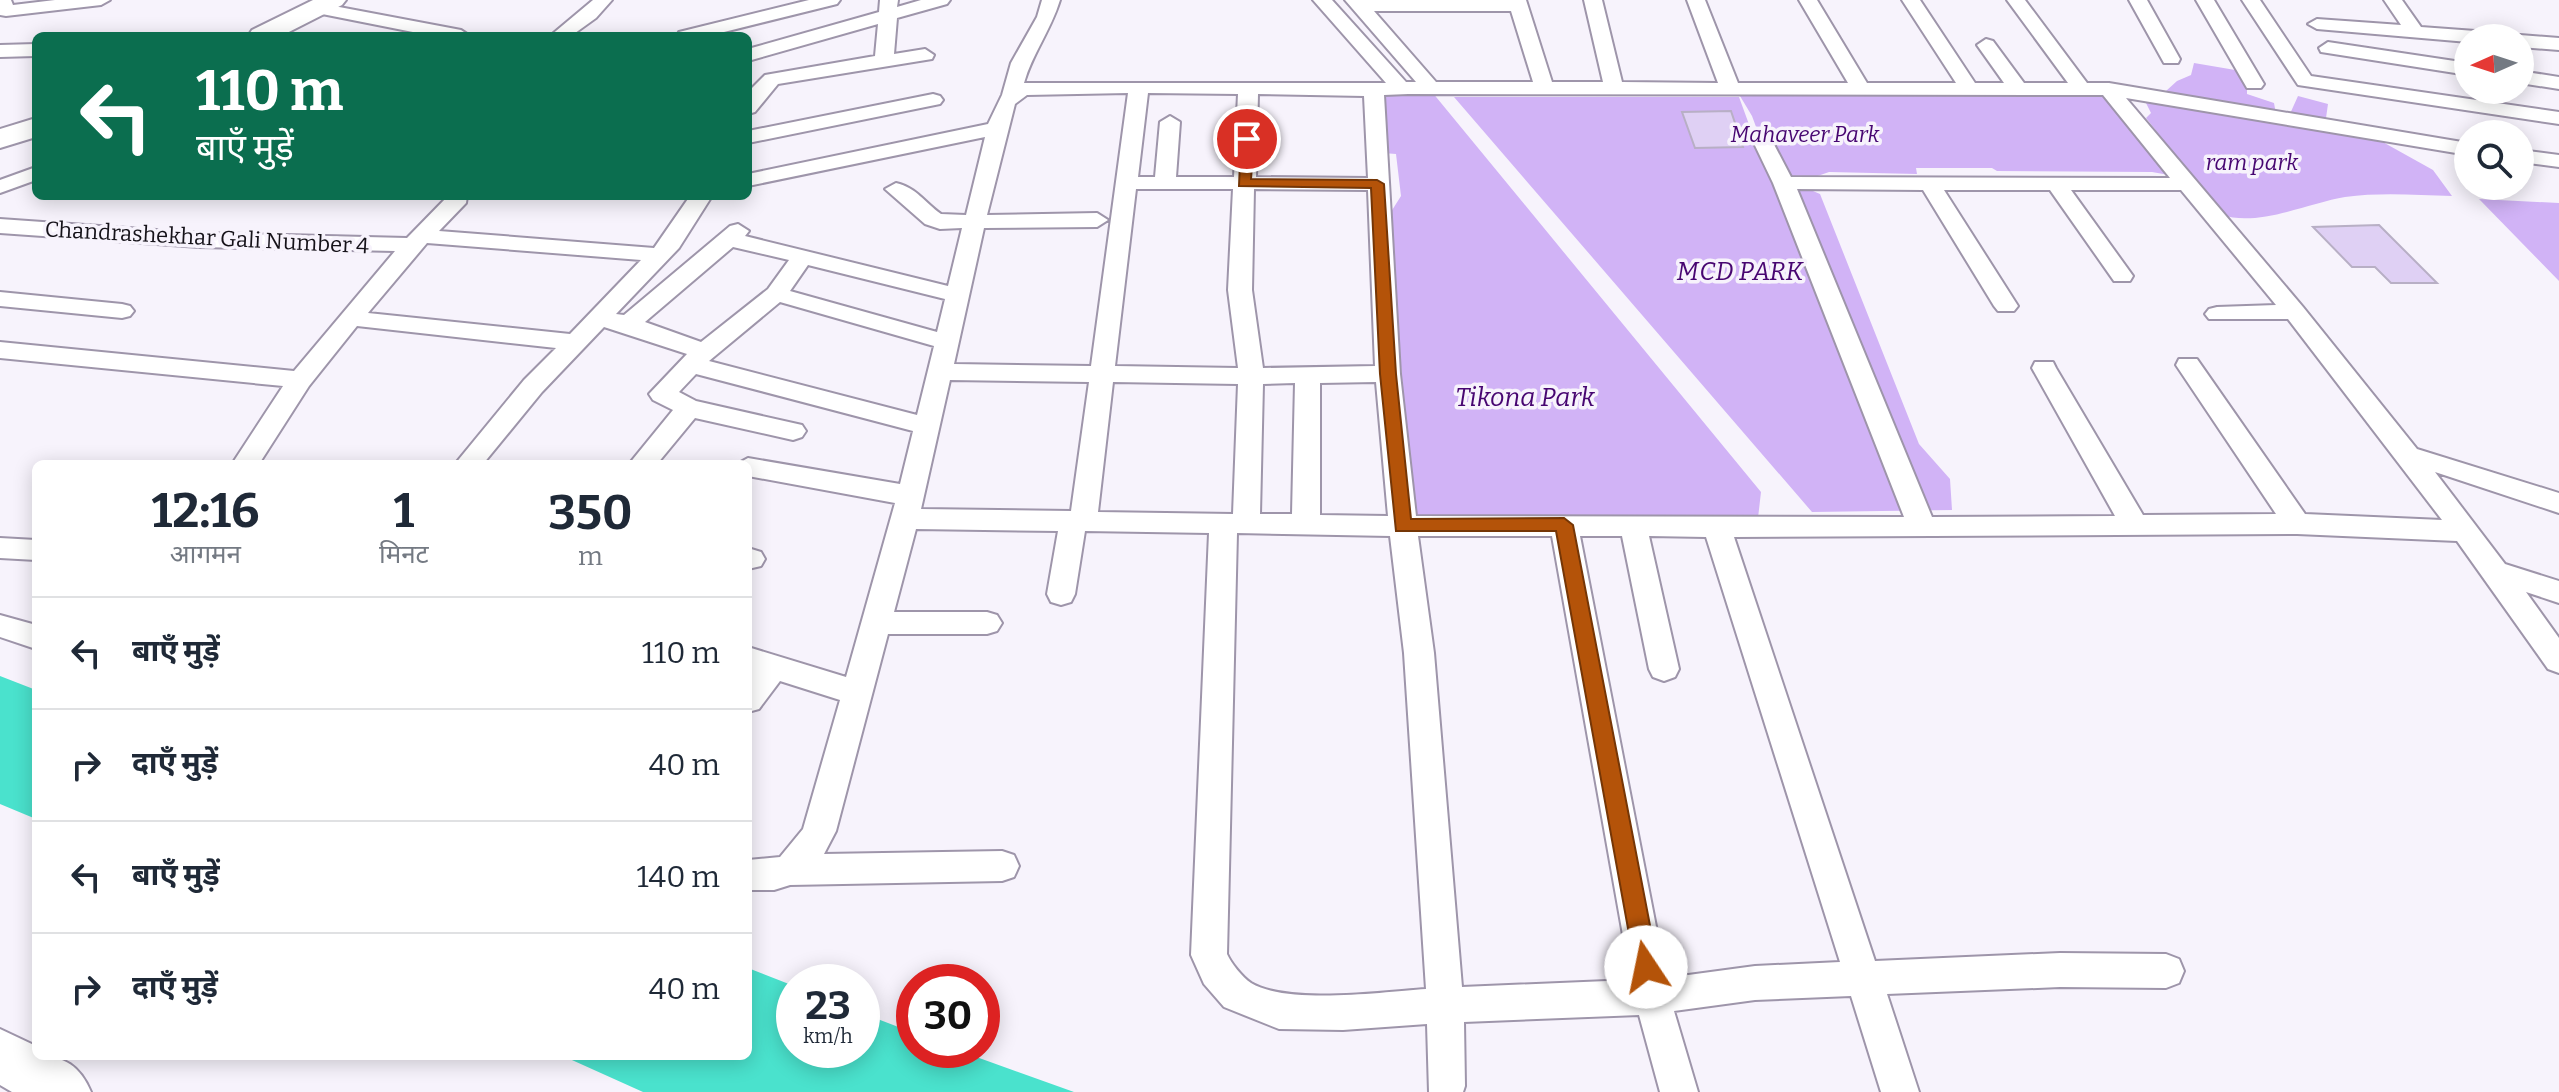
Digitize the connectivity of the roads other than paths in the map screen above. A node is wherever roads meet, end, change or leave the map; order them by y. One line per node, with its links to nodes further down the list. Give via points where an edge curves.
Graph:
1 (101, 0): 16 (street)
2 (603, 0): 24 (street)
3 (831, 0): 25 (street)
4 (941, 0): 20 (street)
5 (1051, 0): 57 (street)
6 (1322, 0): 46 (street)
7 (1593, 0): 48 (street)
8 (1696, 0): 50 (street)
9 (1808, 0): 44 (street)
10 (1911, 0): 45 (street)
11 (2016, 0): 52 (street)
12 (2138, 0): 36 (street)
13 (2205, 0): 42 (street)
14 (2251, 0): 53 (street, via 2301,78)
15 (2393, 0): 26 (street)
16 (79, 1): 21 (street)
17 (1357, 3): 18 (street); 46 (street)
18 (1518, 3): 47 (street)
19 (326, 4): 22 (street); 23 (street)
20 (888, 8): 34 (street); 37 (street, via 884,59)
21 (1, 10)
22 (269, 32)
23 (444, 32)
24 (565, 32)
25 (702, 32)
26 (2415, 32): 27 (street); 31 (street, via 2314,18)
27 (2454, 35)
28 (2534, 42): 29 (street)
29 (2559, 44)
30 (1986, 45): 51 (street)
31 (2328, 48): 39 (street); 53 (street)
32 (32, 50): 33 (street)
33 (0, 51)
34 (752, 54)
35 (925, 55): 37 (street)
36 (2171, 59)
37 (876, 63): 58 (street, via 777,78)
38 (1660, 65): 49 (street)
39 (2454, 67)
40 (2534, 79): 41 (street)
41 (2559, 83)
42 (2254, 84)
43 (1139, 87): 54 (street); 57 (street, via 1045,87); 75 (street)
44 (1860, 87): 45 (street); 50 (street)
45 (1968, 87): 51 (street)
46 (1415, 88): 47 (street); 56 (street)
47 (1544, 88): 48 (street)
48 (1614, 88): 49 (street)
49 (1671, 88): 50 (street)
50 (1730, 88)
51 (2018, 88): 52 (street)
52 (2081, 88): 55 (street)
53 (2345, 88): 61 (street); 65 (street)
54 (1248, 89): 56 (street); 77 (street)
55 (2109, 89): 65 (street); 81 (street)
56 (1374, 90): 79 (street)
57 (1011, 94): 64 (street)
58 (752, 99)
59 (933, 100): 67 (street)
60 (2424, 111): 69 (street)
61 (2559, 118)
62 (1170, 122): 76 (street)
63 (32, 128): 68 (street)
64 (997, 128): 74 (street); 88 (street)
65 (2361, 133): 69 (street)
66 (1760, 135): 78 (street)
67 (752, 136)
68 (0, 139)
69 (2441, 146): 70 (street)
70 (2454, 147)
71 (2534, 158): 72 (street)
72 (2559, 161)
73 (32, 175): 83 (street)
74 (752, 179)
75 (1126, 183): 76 (street); 111 (street)
76 (1165, 183): 77 (street)
77 (1244, 183): 79 (street); 114 (street, via 1240,290)
78 (1784, 183): 80 (street); 135 (street)
79 (1377, 184): 112 (street)
80 (1930, 184): 82 (street); 97 (street)
81 (2184, 184): 82 (street); 99 (street)
82 (2057, 185): 93 (street)
83 (0, 187)
84 (896, 189): 88 (street, via 916,200 930,219)
85 (456, 200): 90 (street)
86 (698, 200): 91 (street)
87 (1097, 220): 88 (street)
88 (974, 223): 95 (street)
89 (0, 226): 90 (street, Chandrashekhar Gali Number 4, via 199,240)
90 (418, 241): 91 (street, Chandrashekhar Gali Number 4); 101 (street)
91 (659, 255): 102 (street)
92 (803, 257): 94 (street); 95 (street); 103 (street, via 733,235)
93 (2122, 276)
94 (776, 294): 105 (street); 107 (street)
95 (957, 295): 105 (street)
96 (0, 299): 98 (street)
97 (2006, 306)
98 (122, 311)
99 (2295, 312): 100 (street); 119 (street)
100 (2217, 314)
101 (350, 318): 104 (street); 115 (street)
102 (597, 318): 103 (street); 104 (street)
103 (628, 324): 107 (street)
104 (575, 342): 121 (street)
105 (946, 342): 110 (street)
106 (0, 350): 115 (street)
107 (698, 358): 116 (street, via 662,394); 117 (street)
108 (2188, 365): 128 (street)
109 (2044, 368): 134 (street)
110 (938, 372): 111 (street); 117 (street)
111 (1100, 372): 114 (street); 126 (street)
112 (1388, 374): 113 (street); 133 (street)
113 (1308, 375): 114 (street); 129 (street)
114 (1250, 376): 127 (street)
115 (300, 380): 120 (street)
116 (689, 408): 118 (street); 122 (street)
117 (927, 426): 125 (street)
118 (793, 431)
119 (2407, 455): 124 (street); 136 (street)
120 (248, 460)
121 (472, 460)
122 (645, 460)
123 (752, 468): 125 (street)
124 (2559, 503)
125 (908, 508): 126 (street); 142 (street)
126 (1078, 522): 127 (street); 141 (street)
127 (1234, 524): 129 (street); 157 (street, via 1209,955 1237,995 1279,1011)
128 (2297, 524): 134 (street); 136 (street)
129 (1306, 525): 133 (street)
130 (1564, 525): 131 (street); 133 (street); 156 (street)
131 (1633, 525): 132 (street); 148 (street)
132 (1716, 525): 135 (street); 155 (street)
133 (1402, 526): 157 (street, via 1419,653)
134 (2135, 526): 135 (street)
135 (1922, 527)
136 (2467, 531): 139 (street)
137 (0, 548): 138 (street)
138 (32, 550)
139 (2497, 572): 140 (street); 146 (street)
140 (2559, 592)
141 (1061, 594)
142 (876, 623): 143 (street); 150 (street)
143 (987, 623)
144 (0, 626): 145 (street)
145 (32, 636)
146 (2559, 661)
147 (761, 663): 149 (street); 150 (street)
148 (1664, 669)
149 (752, 689)
150 (857, 693): 152 (street, via 819,831 808,854)
151 (1002, 866): 152 (street)
152 (791, 870): 153 (street)
153 (752, 875)
154 (2166, 971): 155 (street)
155 (1866, 979): 156 (street, via 1755,983); 162 (street)
156 (1652, 997): 157 (street); 161 (street)
157 (1445, 1005): 159 (street)
158 (0, 1055): 160 (street)
159 (1446, 1086)
160 (64, 1092)
161 (1679, 1092)
162 (1900, 1092)

